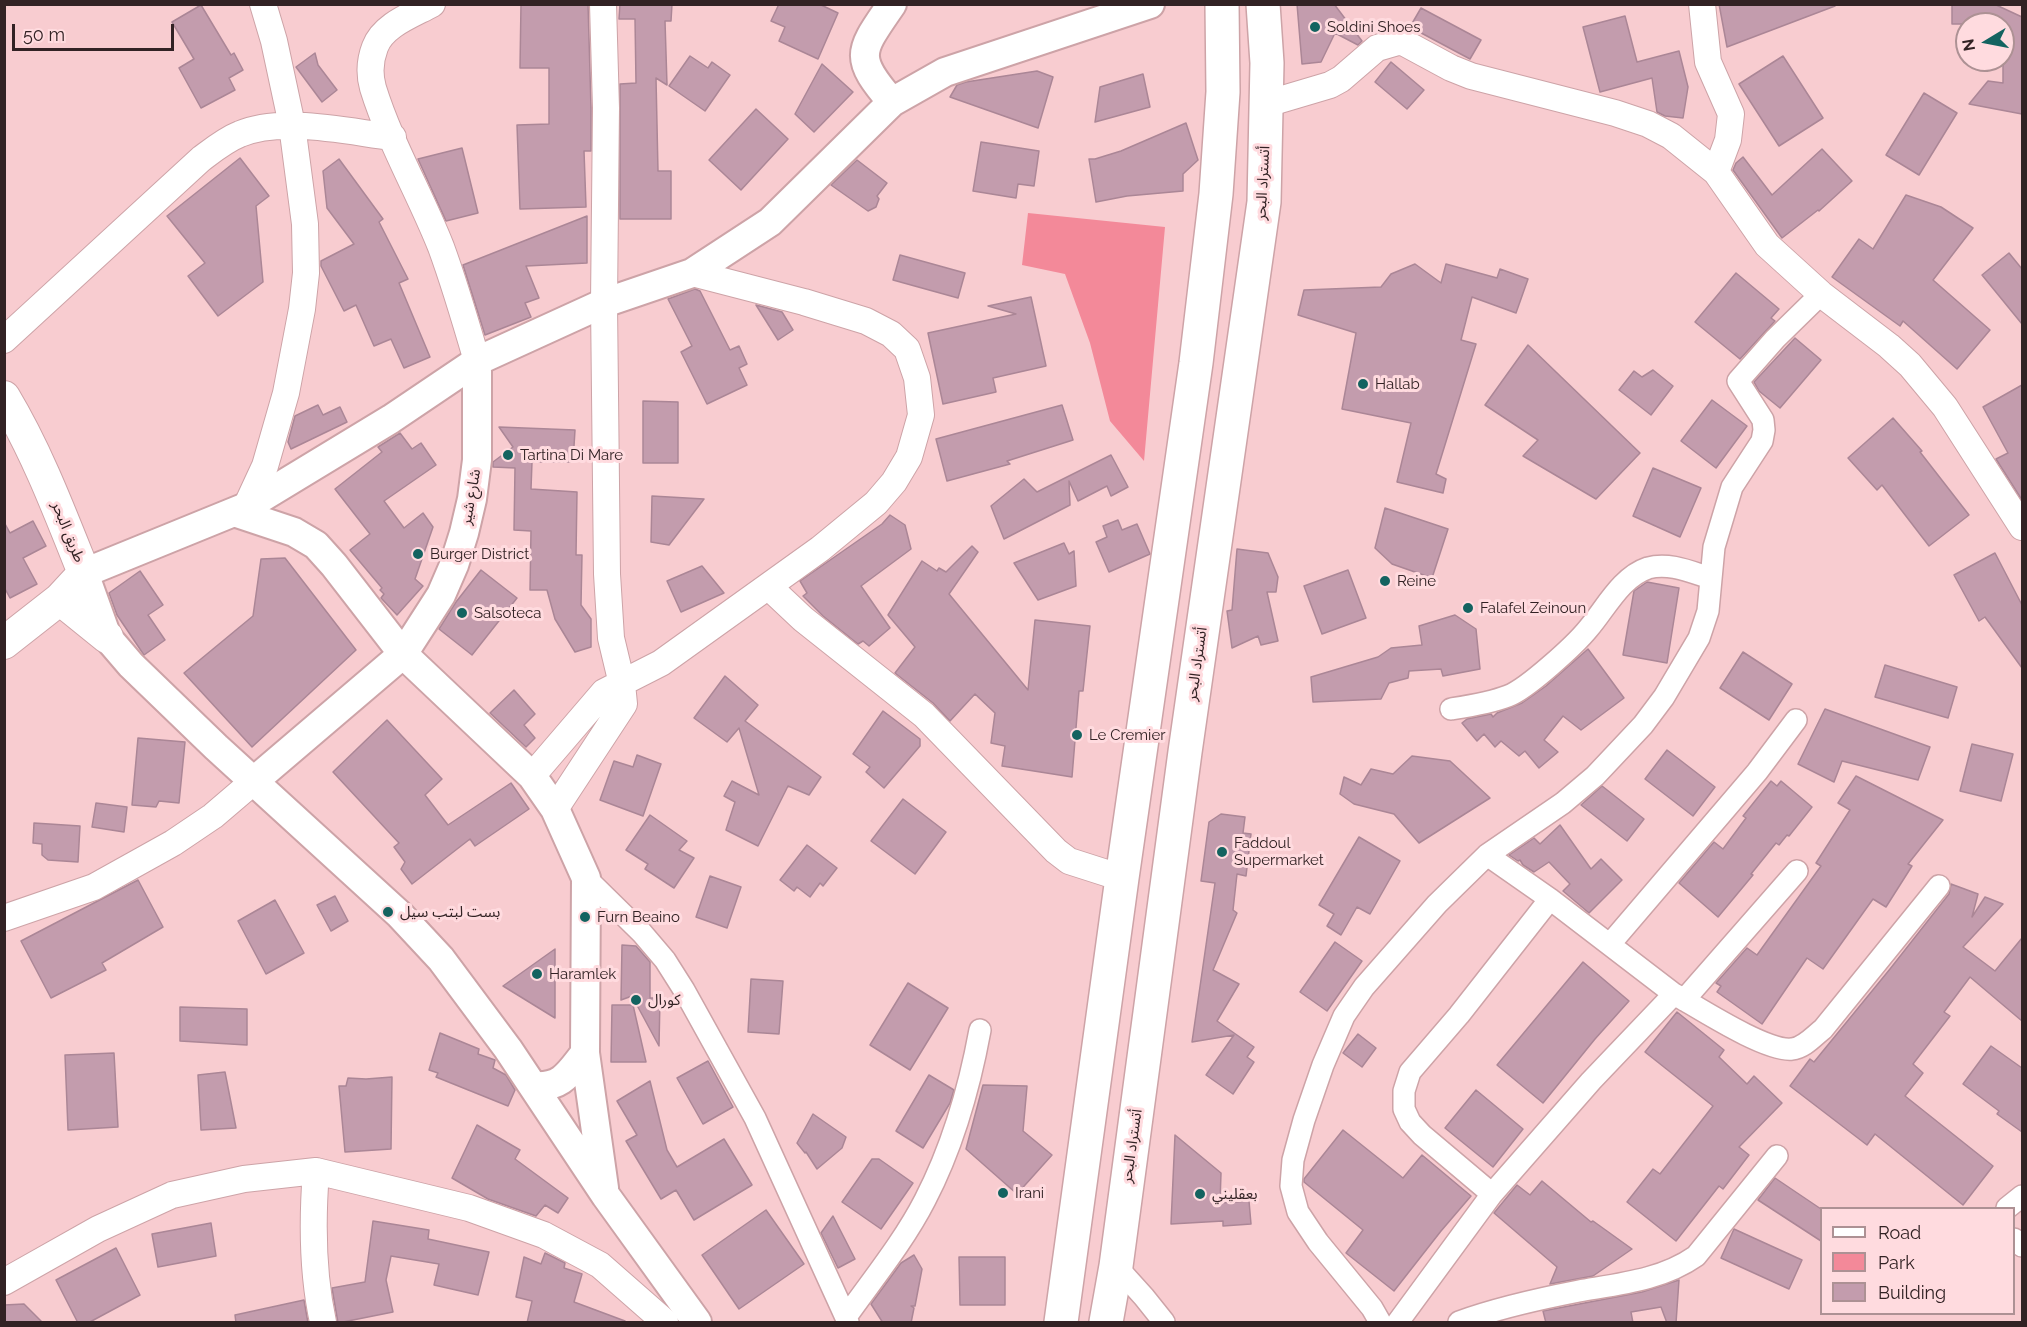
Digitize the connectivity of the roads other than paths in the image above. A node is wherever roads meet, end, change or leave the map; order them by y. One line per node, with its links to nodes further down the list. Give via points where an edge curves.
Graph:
1 (262, 4): 11 (street)
2 (432, 4): 12 (street, via 390,27 375,45 370,66 373,86)
3 (603, 4): 16 (street)
4 (891, 4): 9 (main road, via 866,42 864,61 873,80)
5 (1150, 4): 9 (main road, via 945,72)
6 (1222, 4): 38 (highway, via 1223,92 1216,194 1196,363)
7 (1263, 4): 10 (highway, أتستراد البحر)
8 (1702, 4): 13 (street, via 1708,62 1731,114 1728,140)
9 (892, 102): 14 (main road, via 770,222)
10 (1266, 104): 13 (street, via 1330,85 1377,48 1401,41 1472,76 1648,124 1671,136); 53 (highway, أتستراد البحر, via 1264,202)
11 (292, 125): 12 (street); 17 (street, via 240,133 215,148); 20 (street, via 305,224 302,309 265,466)
12 (393, 138): 18 (street, via 440,245)
13 (1716, 172): 15 (street, via 1767,245)
14 (692, 273): 16 (main road); 24 (street, via 866,321 891,334 908,349 917,378 921,415 909,457 894,482 858,519)
15 (1821, 294): 21 (street, via 1910,365 1945,407); 23 (street, via 1738,381 1763,420 1764,430 1762,441 1732,487 1714,547)
16 (604, 303): 18 (main road); 29 (street, via 609,611)
17 (4, 340)
18 (477, 361): 20 (main road, via 391,419); 28 (main road, شارع شير, via 477,460 464,533 441,595)
19 (4, 397): 22 (main road, طريق البحر, via 20,422)
20 (240, 510): 22 (main road); 28 (main road, via 316,545)
21 (2022, 527)
22 (84, 573): 25 (main road, طريق البحر); 26 (main road)
23 (1710, 578): 30 (street, via 1669,566 1643,570 1623,584 1586,632 1524,688 1501,698); 35 (street, via 1708,611 1699,638 1643,725 1595,776 1563,803)
24 (768, 587): 29 (street, via 661,663); 38 (street, via 924,715 1056,851 1069,861)
25 (60, 599): 26 (main road); 27 (main road, طريق البحر)
26 (107, 637): 33 (main road, via 131,665)
27 (4, 643)
28 (403, 654): 32 (main road); 33 (main road, شارع شير)
29 (622, 684): 32 (street, via 604,692); 34 (street, via 621,711)
30 (1451, 709)
31 (1796, 720): 42 (street)
32 (532, 776): 34 (main road)
33 (254, 781): 41 (street, via 173,843 94,887); 46 (main road, via 400,915 441,959)
34 (555, 809): 37 (main road)
35 (1487, 855): 40 (street); 62 (street, via 1437,904 1364,987 1344,1016 1323,1065 1293,1160 1291,1186 1298,1212)
36 (1797, 871): 43 (street)
37 (586, 878): 45 (main road); 55 (street, via 650,942 684,990 755,1118)
38 (1122, 878): 59 (highway)
39 (1938, 886): 43 (street, via 1823,1029 1793,1049 1775,1047 1751,1037)
40 (1550, 898): 42 (street); 49 (street, via 1460,1016 1410,1072 1404,1091 1404,1109 1410,1122)
41 (4, 918)
42 (1610, 944): 43 (street)
43 (1679, 997): 49 (street, via 1591,1080)
44 (980, 1030): 55 (street, via 949,1149 912,1223)
45 (585, 1053): 46 (main road, via 560,1083); 50 (main road)
46 (534, 1086): 50 (main road)
47 (1777, 1156): 64 (street, via 1696,1256 1682,1266 1646,1278 1548,1297)
48 (316, 1171): 54 (street, via 244,1179 172,1196 98,1229); 56 (street, via 314,1261); 57 (street, via 469,1208 544,1234 600,1265)
49 (1492, 1194): 63 (street)
50 (606, 1196): 58 (main road)
51 (2022, 1196): 52 (street)
52 (2009, 1207)
53 (1116, 1266): 60 (highway, أتستراد البحر); 61 (street)
54 (4, 1282)
55 (847, 1320)
56 (323, 1323)
57 (665, 1323)
58 (697, 1323)
59 (1061, 1323)
60 (1106, 1323)
61 (1164, 1323)
62 (1380, 1323)
63 (1398, 1323)
64 (1459, 1323)

